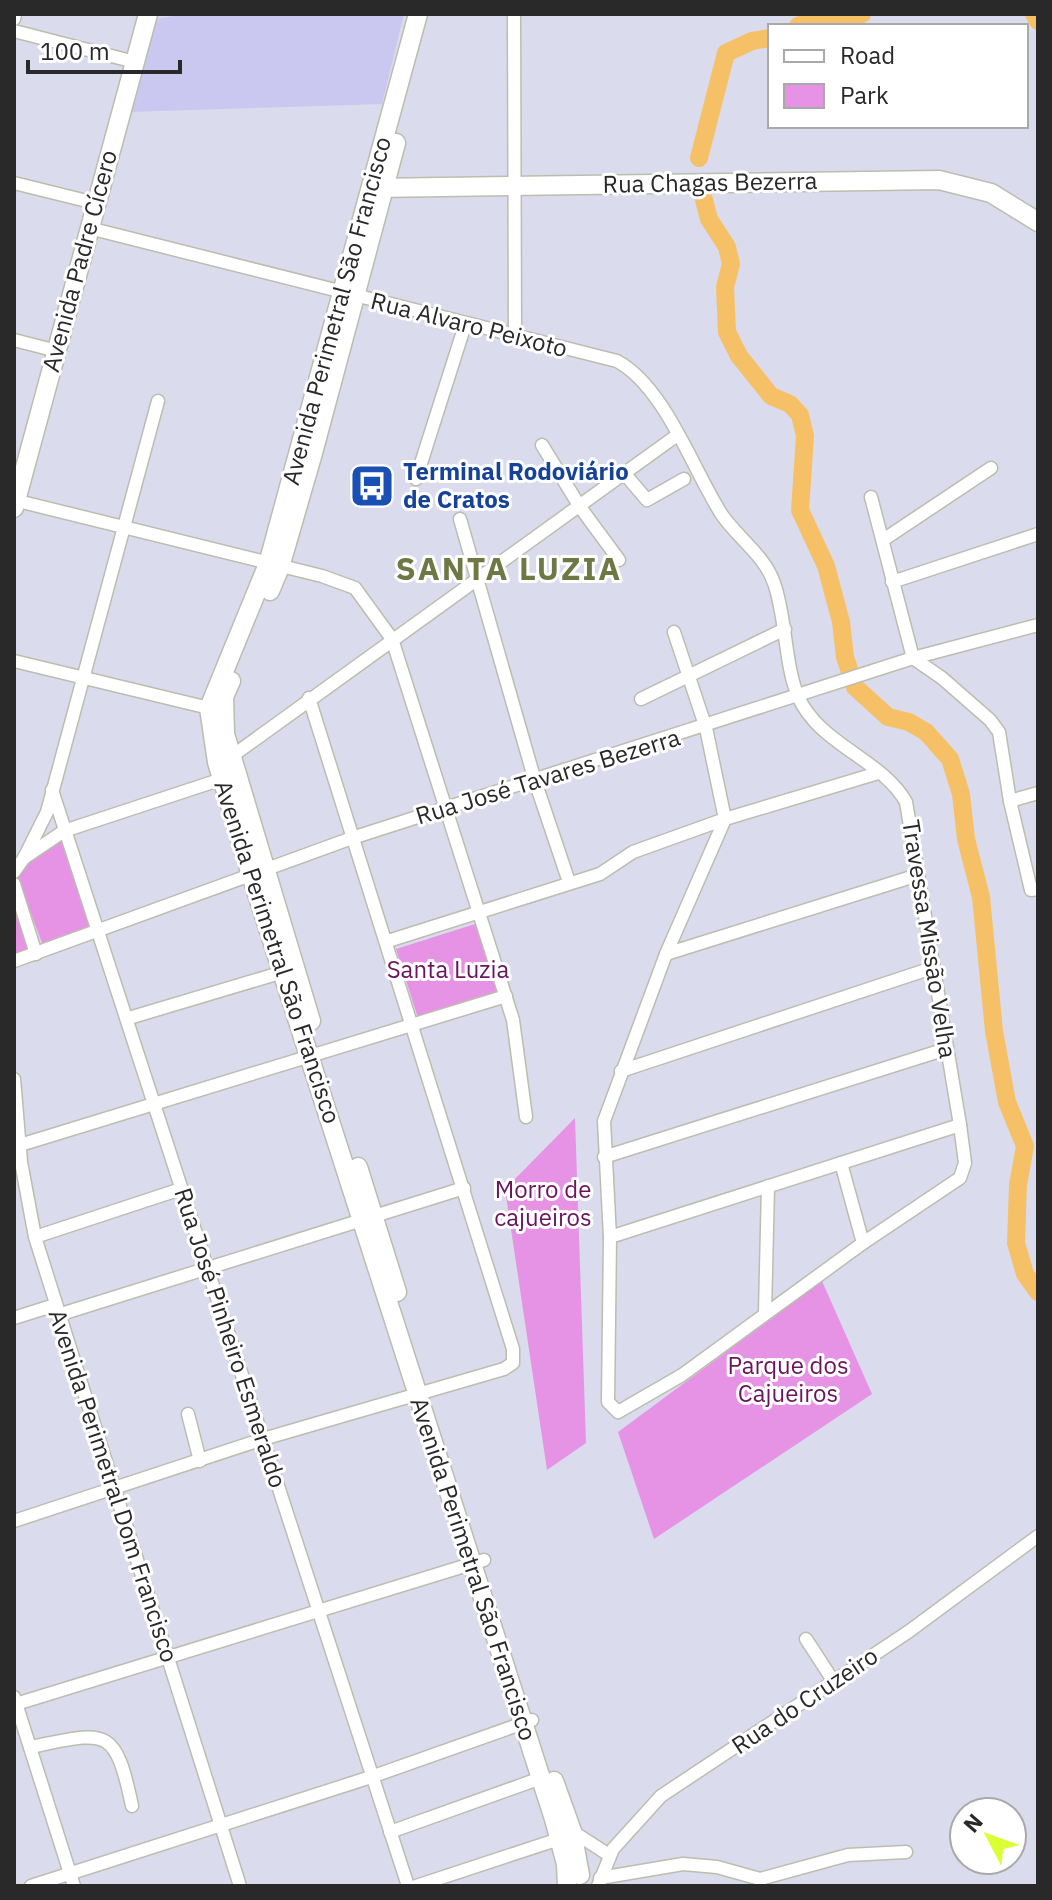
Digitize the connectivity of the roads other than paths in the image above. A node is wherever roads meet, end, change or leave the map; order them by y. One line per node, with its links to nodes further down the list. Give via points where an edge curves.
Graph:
1 (148, 14): 6 (main road, Avenida Padre Cícero)
2 (418, 14): 8 (main road, Avenida Perimetral São Francisco)
3 (429, 14): 8 (main road, Avenida Perimetral São Francisco)
4 (514, 14): 7 (street)
5 (14, 31): 6 (street)
6 (135, 62): 10 (main road, Avenida Padre Cícero)
7 (514, 181): 8 (main road, Rua Chagas Bezerra); 11 (main road, Rua Chagas Bezerra, via 952,171 1007,189); 12 (main road, Rua Chagas Bezerra, via 939,180 991,193); 16 (street)
8 (380, 182): 14 (main road, Avenida Perimetral São Francisco)
9 (14, 183): 10 (street)
10 (95, 203): 13 (main road, Avenida Padre Cícero)
11 (1038, 210)
12 (1038, 222)
13 (89, 228): 14 (street, Rua Alvaro Peixoto); 18 (main road, Avenida Padre Cícero)
14 (348, 296): 15 (street, Rua Alvaro Peixoto); 34 (main road, Avenida Perimetral São Francisco)
15 (465, 325): 16 (street, Rua Alvaro Peixoto); 24 (street)
16 (515, 337): 20 (street, Rua Alvaro Peixoto, via 617,361 643,381)
17 (14, 340): 18 (street)
18 (57, 351): 27 (main road, Avenida Padre Cícero)
19 (158, 401): 30 (street)
20 (676, 436): 23 (street); 38 (street, via 723,515 773,580)
21 (542, 445): 28 (street)
22 (991, 468): 32 (street)
23 (624, 473): 25 (street, via 647,500); 28 (street)
24 (416, 479)
25 (684, 479)
26 (871, 497): 32 (street)
27 (15, 503): 30 (street)
28 (580, 507): 33 (street); 35 (street)
29 (460, 519): 35 (street)
30 (121, 527): 34 (street); 45 (street)
31 (1038, 534): 36 (street)
32 (883, 540): 36 (street)
33 (619, 560)
34 (274, 565): 40 (street, via 355,588); 41 (main road, Avenida Perimetral São Francisco)
35 (475, 578): 40 (street); 53 (street)
36 (892, 582): 42 (street)
37 (1038, 625): 42 (street, Rua José Tavares Bezerra)
38 (785, 629): 44 (street); 46 (street)
39 (674, 632): 44 (street)
40 (392, 639): 47 (street); 57 (street)
41 (237, 654): 49 (main road, Avenida Perimetral São Francisco); 51 (main road, Avenida Perimetral São Francisco, via 224,697)
42 (913, 658): 46 (street, Rua José Tavares Bezerra); 56 (street, via 999,732)
43 (14, 661): 45 (street)
44 (686, 676): 48 (street); 50 (street)
45 (81, 677): 49 (street); 54 (street)
46 (798, 696): 50 (street, Rua José Tavares Bezerra); 52 (street, Travessa Missão Velha, via 839,742)
47 (309, 698): 51 (street); 60 (street)
48 (641, 699)
49 (209, 708): 51 (main road, Avenida Perimetral São Francisco)
50 (706, 728): 53 (street, Rua José Tavares Bezerra); 58 (street)
51 (223, 766): 59 (street); 63 (main road, Avenida Perimetral São Francisco)
52 (878, 773): 58 (street); 64 (street, Travessa Missão Velha, via 906,802)
53 (535, 781): 57 (street, Rua José Tavares Bezerra); 65 (street)
54 (52, 790): 59 (street, Rua José Pinheiro Esmeraldo); 61 (street, via 42,826)
55 (1038, 793): 56 (street)
56 (1010, 801): 67 (street)
57 (446, 809): 60 (street, Rua José Tavares Bezerra); 68 (street)
58 (725, 819): 65 (street, via 652,844 600,874); 72 (street)
59 (64, 831): 61 (street); 69 (street, Rua José Pinheiro Esmeraldo)
60 (352, 838): 63 (street, Rua José Tavares Bezerra); 70 (street)
61 (24, 858): 62 (street)
62 (14, 872)
63 (258, 872): 69 (street, Rua José Tavares Bezerra); 75 (main road, Avenida Perimetral São Francisco); 80 (main road, Avenida Perimetral São Francisco)
64 (918, 875): 72 (street); 74 (street, Travessa Missão Velha)
65 (569, 882): 68 (street)
66 (14, 884): 71 (street)
67 (1034, 890)
68 (480, 911): 70 (street); 76 (street)
69 (100, 931): 71 (street, Rua José Tavares Bezerra); 77 (street, Rua José Pinheiro Esmeraldo)
70 (388, 941): 78 (street)
71 (36, 954): 73 (street, Rua José Tavares Bezerra)
72 (666, 954): 81 (street)
73 (14, 961)
74 (932, 968): 79 (street, Travessa Missão Velha); 81 (street)
75 (283, 972): 77 (street); 80 (main road, Avenida Perimetral São Francisco)
76 (506, 996): 78 (street); 84 (street)
77 (129, 1018): 83 (street, Rua José Pinheiro Esmeraldo)
78 (413, 1026): 80 (street); 91 (street)
79 (946, 1049): 85 (street, Travessa Missão Velha); 87 (street)
80 (315, 1053): 83 (street); 93 (main road, Avenida Perimetral São Francisco)
81 (621, 1071): 87 (street, via 604,1121)
82 (14, 1079): 86 (street, Avenida Perimetral Dom Francisco)
83 (155, 1103): 86 (street); 92 (street, Rua José Pinheiro Esmeraldo)
84 (526, 1117)
85 (960, 1125): 88 (street); 96 (street, Travessa Missão Velha, via 965,1163 954,1184)
86 (20, 1145): 89 (street, Avenida Perimetral Dom Francisco)
87 (604, 1157): 95 (street)
88 (841, 1163): 90 (street); 96 (street)
89 (18, 1164): 94 (street, Avenida Perimetral Dom Francisco)
90 (768, 1186): 95 (street); 99 (street)
91 (464, 1188): 93 (street); 101 (street, via 513,1363)
92 (181, 1189): 94 (street); 97 (street, Rua José Pinheiro Esmeraldo)
93 (368, 1219): 97 (street); 101 (main road, Avenida Perimetral São Francisco)
94 (35, 1237): 98 (street, Avenida Perimetral Dom Francisco)
95 (610, 1237): 99 (street, via 612,1409 622,1412 682,1375)
96 (863, 1243): 99 (street)
97 (207, 1268): 98 (street); 103 (street, Rua José Pinheiro Esmeraldo)
98 (56, 1310): 100 (street); 105 (street, Avenida Perimetral Dom Francisco)
99 (765, 1313)
100 (14, 1318)
101 (422, 1390): 103 (street); 108 (main road, Avenida Perimetral São Francisco)
102 (188, 1414): 104 (street)
103 (263, 1439): 104 (street); 109 (street, Rua José Pinheiro Esmeraldo)
104 (200, 1461): 105 (street)
105 (115, 1489): 106 (street); 111 (street, Avenida Perimetral Dom Francisco)
106 (14, 1521)
107 (1038, 1536): 112 (street, Rua do Cruzeiro)
108 (478, 1562): 109 (street); 114 (main road, Avenida Perimetral São Francisco)
109 (319, 1610): 111 (street); 117 (street, Rua José Pinheiro Esmeraldo)
110 (806, 1639): 112 (street)
111 (168, 1657): 113 (street); 120 (street, Avenida Perimetral Dom Francisco)
112 (834, 1682): 124 (street, Rua do Cruzeiro, via 661,1796)
113 (16, 1705): 115 (street)
114 (528, 1722): 117 (street); 118 (main road, Avenida Perimetral São Francisco); 122 (main road, Avenida Perimetral São Francisco)
115 (18, 1728): 116 (street)
116 (30, 1747): 119 (street, via 89,1736 106,1742 122,1759); 125 (street)
117 (371, 1777): 120 (street); 121 (street, Rua José Pinheiro Esmeraldo)
118 (541, 1778): 121 (street); 122 (main road, Avenida Perimetral São Francisco)
119 (132, 1806)
120 (219, 1824): 125 (street); 128 (street, Avenida Perimetral Dom Francisco)
121 (390, 1832): 129 (street, Rua José Pinheiro Esmeraldo)
122 (566, 1835): 124 (street); 130 (street); 131 (main road, Avenida Perimetral São Francisco); 132 (main road, Avenida Perimetral São Francisco)
123 (906, 1852): 126 (street, via 848,1855 760,1879 683,1864)
124 (609, 1855): 126 (street, Rua do Cruzeiro)
125 (72, 1880): 127 (street)
126 (599, 1882)
127 (31, 1886)
128 (240, 1886)
129 (408, 1886)
130 (416, 1886)
131 (567, 1886)
132 (580, 1886)

